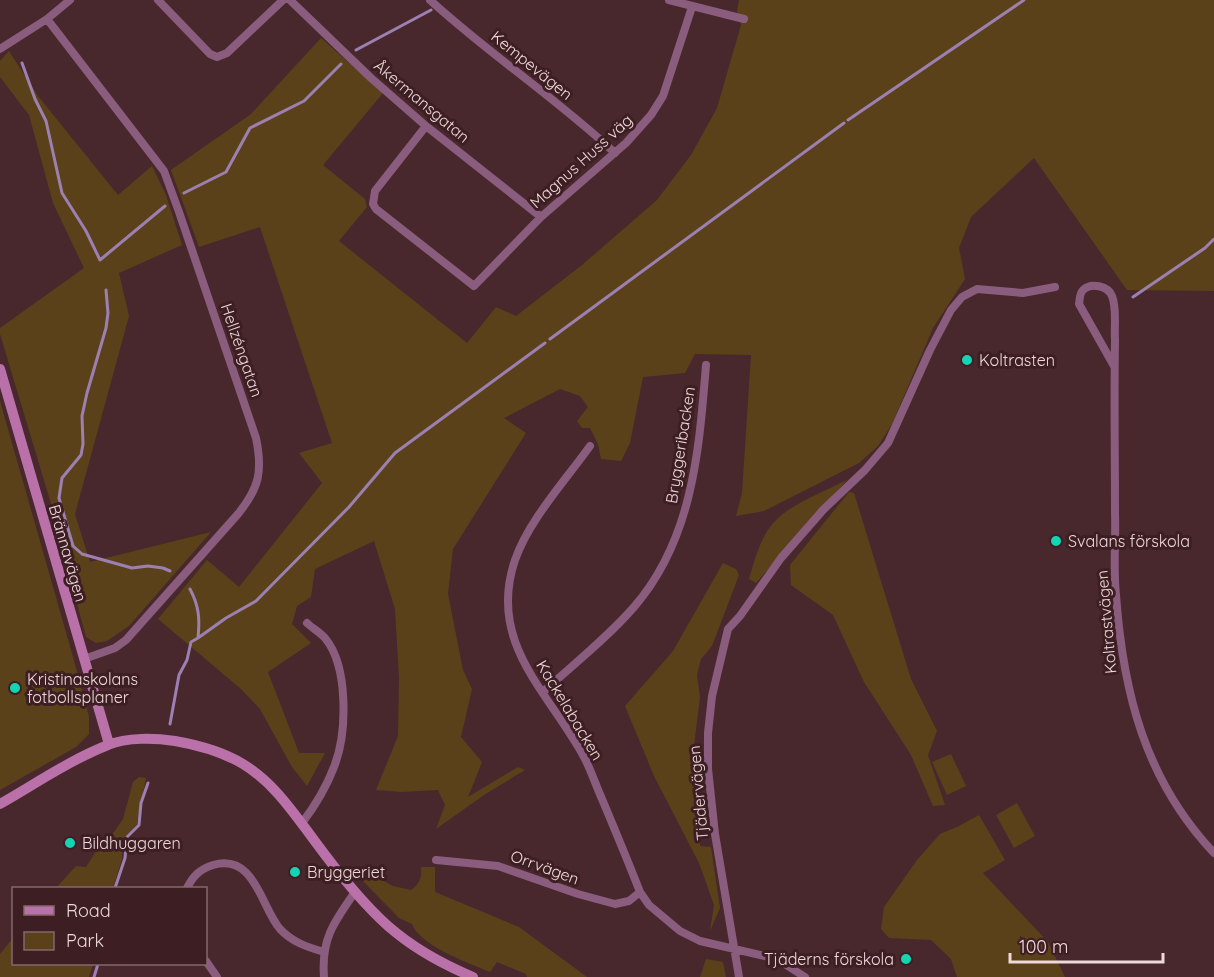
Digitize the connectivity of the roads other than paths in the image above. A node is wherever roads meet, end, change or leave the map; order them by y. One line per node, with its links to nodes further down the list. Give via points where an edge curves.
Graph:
1 (70, 0): 8 (street)
2 (158, 0): 3 (street, via 217,57 227,53)
3 (283, 0)
4 (290, 0): 11 (street, Åkermansgatan)
5 (430, 0): 12 (street, Kempevägen)
6 (669, 0): 7 (street)
7 (692, 7): 9 (street); 12 (street, Magnus Huss väg, via 663,96 651,115)
8 (47, 19): 10 (street); 20 (street, Hellzéngatan, via 164,171 260,455 254,492 238,514 126,640)
9 (744, 19)
10 (0, 49)
11 (426, 126): 13 (street, Åkermansgatan); 13 (street, Magnus Huss väg, via 375,191 376,209 474,286)
12 (615, 153): 13 (street, Magnus Huss väg)
13 (541, 217)
14 (1055, 287): 30 (street, Tjädervägen, via 1023,293 977,289 962,297 930,350 888,443 822,510 729,627 712,696 708,769)
15 (706, 365): 21 (street, Bryggeribacken, via 689,499 667,559 634,607)
16 (1114, 366): 16 (street, Koltrastvägen, via 1112,293 1106,288 1088,287 1083,290 1079,304); 25 (street, Koltrastvägen, via 1115,592 1123,666 1133,708 1164,783)
17 (0, 369): 20 (main road, Brännavägen)
18 (590, 446): 21 (street, Kackelabacken, via 524,539 509,584 509,626 526,668)
19 (307, 623): 24 (street, via 331,648 338,664 344,705 335,765)
20 (84, 659): 22 (main road, Brännavägen)
21 (543, 692): 29 (street, Kackelabacken, via 585,759)
22 (109, 744): 23 (main road); 24 (main road, via 163,739 225,755 242,763 276,791)
23 (0, 804)
24 (302, 824): 28 (main road)
25 (1214, 853)
26 (436, 860): 29 (street, Orrvägen, via 498,866 608,903 629,902)
27 (188, 887): 31 (street, via 197,872 207,867 238,867 255,882 283,931 300,944)
28 (355, 892): 31 (street, via 329,930); 35 (main road, via 407,941 446,966)
29 (640, 892): 30 (street, Kackelabacken, via 649,905 680,931)
30 (734, 950): 36 (street, Tjädervägen); 37 (street, via 777,959)
31 (324, 952): 34 (street)
32 (207, 962): 33 (street)
33 (217, 977)
34 (324, 977)
35 (473, 977)
36 (739, 977)
37 (804, 977)

